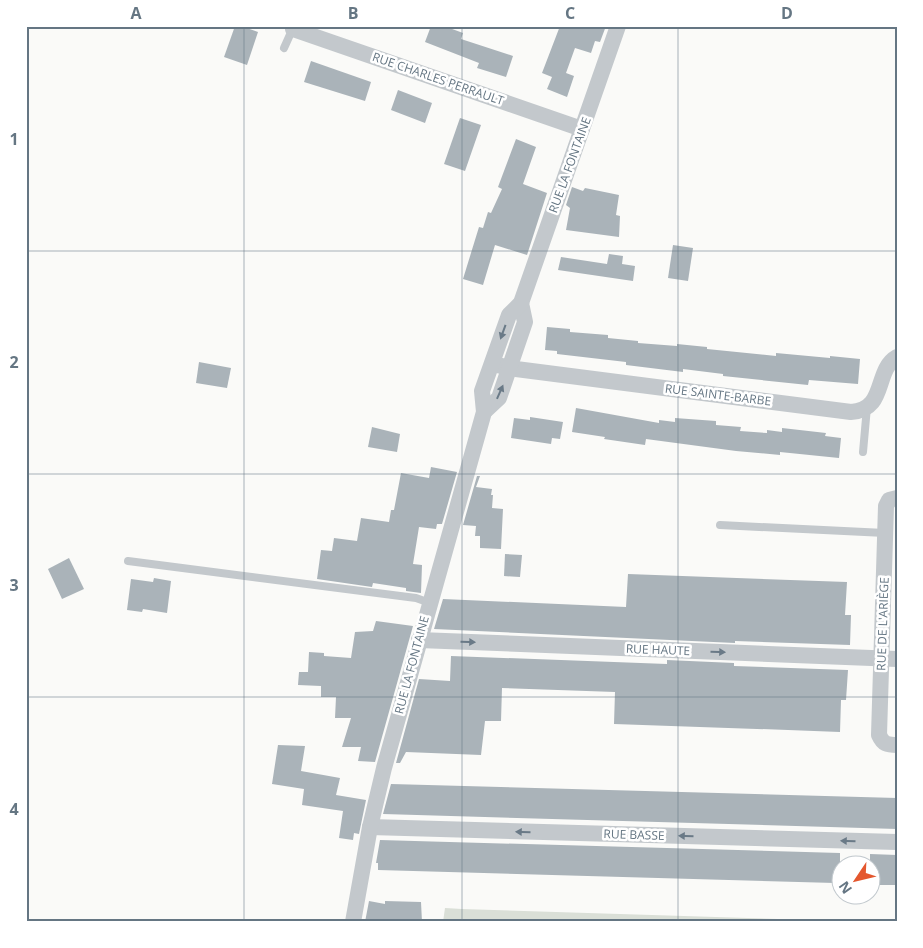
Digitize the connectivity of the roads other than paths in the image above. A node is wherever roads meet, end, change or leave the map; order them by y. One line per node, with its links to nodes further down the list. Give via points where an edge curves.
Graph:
1 (618, 26): 4 (street, RUE LA FONTAINE)
2 (293, 28): 3 (lane); 4 (street, RUE CHARLES PERRAULT)
3 (284, 48)
4 (582, 129): 5 (street, RUE LA FONTAINE)
5 (521, 303): 7 (street, RUE LA FONTAINE, one-way to 7, via 509,315); 8 (street, RUE LA FONTAINE, via 525,322)
6 (897, 357): 9 (street, via 889,362 880,391)
7 (492, 364): 8 (street, RUE SAINTE-BARBE); 10 (street, RUE LA FONTAINE, via 482,391)
8 (509, 368): 9 (street, RUE SAINTE-BARBE, via 851,412); 10 (street, RUE LA FONTAINE, one-way to 8, via 499,398)
9 (866, 407): 11 (lane)
10 (484, 412): 16 (street, RUE LA FONTAINE)
11 (863, 452)
12 (897, 498): 14 (street, RUE DE L'ARIÈGE, via 887,502)
13 (720, 525): 14 (lane)
14 (885, 533): 18 (street, RUE DE L'ARIÈGE)
15 (128, 561): 16 (lane, via 416,598)
16 (430, 603): 17 (street, RUE LA FONTAINE)
17 (419, 640): 18 (street, RUE HAUTE, one-way to 18); 20 (street, RUE LA FONTAINE)
18 (889, 659): 19 (street, RUE DE L'ARIÈGE, via 879,735 887,745)
19 (897, 745)
20 (370, 827): 21 (street, RUE BASSE, one-way to 20); 22 (street, RUE LA FONTAINE)
21 (897, 842)
22 (354, 922)

